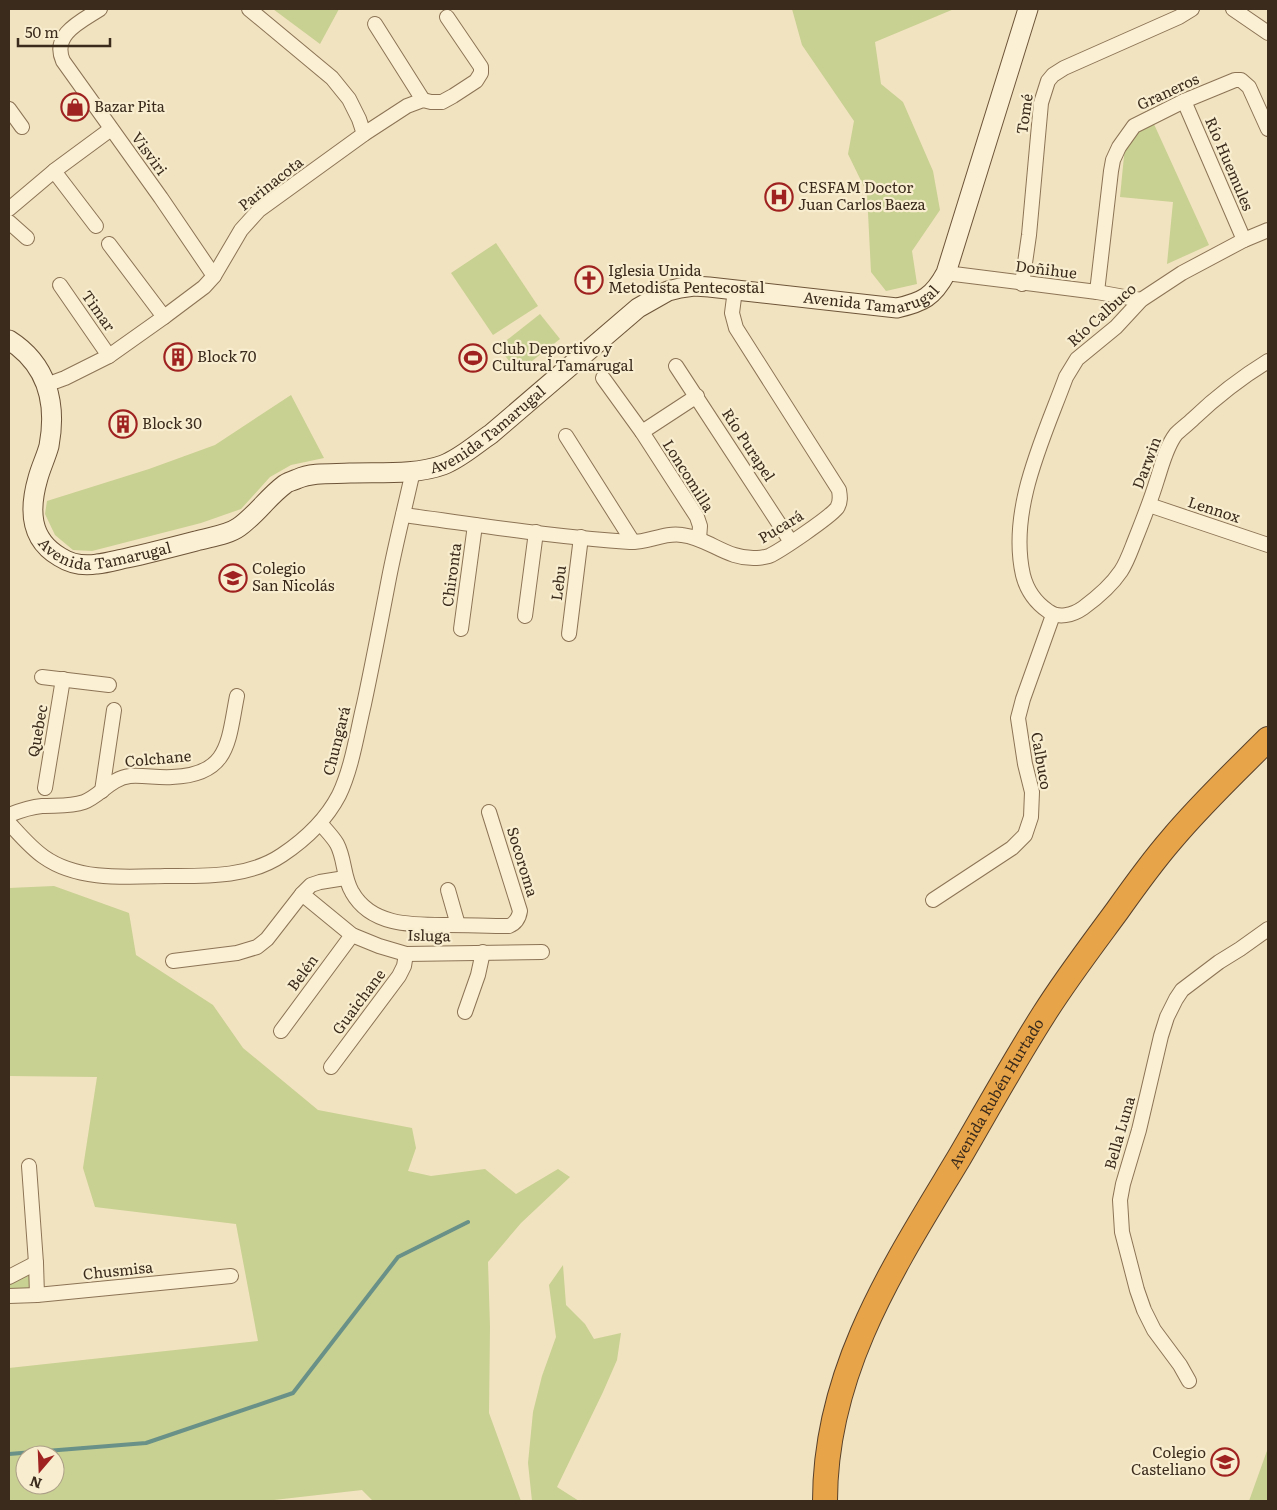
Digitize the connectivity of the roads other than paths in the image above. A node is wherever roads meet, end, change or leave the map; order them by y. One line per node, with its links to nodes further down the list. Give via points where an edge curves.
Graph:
1 (100, 9): 13 (street, Visviri, via 69,30 63,38 60,54)
2 (249, 9): 15 (street, via 332,78 349,99)
3 (1028, 9): 24 (street, Avenida Tamarugal)
4 (1192, 9): 26 (street, Tomé, via 1064,68 1048,82 1041,103)
5 (1233, 9): 8 (street)
6 (447, 17): 9 (street, via 479,62 481,72 476,81 442,102)
7 (375, 24): 9 (street)
8 (1268, 33)
9 (423, 100): 15 (street, Parinacota, via 407,106)
10 (1184, 101): 14 (street, Graneros, via 1240,80 1249,87); 22 (street, Río Huemules); 29 (street, Graneros, via 1134,126 1119,147 1111,171)
11 (9, 109): 12 (street)
12 (22, 127)
13 (111, 128): 16 (street); 25 (street, Visviri)
14 (1268, 129)
15 (364, 134): 25 (street, Parinacota, via 249,219)
16 (54, 171): 17 (street); 19 (street)
17 (11, 203)
18 (9, 222): 21 (street)
19 (96, 226)
20 (1268, 230): 22 (street, Río Calbuco)
21 (27, 238)
22 (1244, 240): 30 (street, Río Calbuco, via 1182,273)
23 (110, 244): 31 (street)
24 (946, 273): 26 (street, Doñihue); 28 (street, Avenida Tamarugal, via 934,292 920,302 897,308)
25 (214, 276): 31 (street, Parinacota)
26 (1022, 284): 29 (street, Doñihue)
27 (60, 285): 33 (street, Timar)
28 (735, 290): 41 (street, Avenida Tamarugal, via 694,286 655,297 468,451 445,464); 49 (street, Pucará, via 732,313 736,328 839,490 837,507)
29 (1097, 292): 30 (street, Doñihue)
30 (1141, 300): 51 (street, Río Calbuco, via 1116,327 1076,359 1066,377 1031,470 1024,498 1020,558 1032,597)
31 (164, 317): 33 (street, Parinacota)
32 (9, 340): 37 (street, Avenida Tamarugal, via 35,364)
33 (109, 356): 37 (street, Parinacota)
34 (1268, 361): 42 (street, Darwin, via 1207,406 1176,435 1167,450)
35 (676, 366): 38 (street, Río Purapel)
36 (603, 378): 39 (street, Loncomilla)
37 (46, 385): 41 (street, Avenida Tamarugal, via 51,426 33,500 32,518 48,549 66,560 82,564 163,550 239,527 284,485 300,477)
38 (697, 396): 39 (street, Loncomilla); 49 (street, Río Purapel)
39 (642, 432): 47 (street, Loncomilla, via 697,517)
40 (566, 436): 48 (street)
41 (413, 471): 43 (street, Chungará)
42 (1149, 505): 50 (street, Lennox); 51 (street, Darwin, via 1122,569 1112,583 1077,611)
43 (404, 515): 44 (street, Pucará); 67 (street, Chungará, via 346,780)
44 (475, 525): 45 (street, Pucará); 53 (street, Chironta)
45 (536, 532): 46 (street, Pucará); 52 (street)
46 (581, 537): 48 (street, Pucará); 54 (street, Lebu)
47 (699, 539): 48 (street, Pucará, via 673,534); 49 (street, Pucará, via 732,555 757,558 767,557)
48 (633, 542)
49 (792, 542)
50 (1268, 545)
51 (1054, 615): 71 (street, Calbuco, via 1018,718 1032,792 1031,817 1025,835 1012,848)
52 (525, 616)
53 (461, 629)
54 (569, 634)
55 (42, 677): 56 (street)
56 (64, 680): 57 (street); 62 (street, Quebec)
57 (110, 685)
58 (238, 696): 63 (street, Colchane, via 227,746 212,766 198,773 174,777 128,776)
59 (114, 710): 63 (street)
60 (1268, 739): 90 (highway, Avenida Rubén Hurtado, via 1204,802 1172,839 1084,956 1038,1023 901,1255 870,1314 848,1368 830,1438)
61 (1268, 757): 91 (highway, Avenida Rubén Hurtado, via 1183,846 1082,982 1044,1039 915,1258 886,1313 861,1374 846,1436)
62 (45, 788)
63 (102, 791): 65 (street, Colchane, via 91,800 80,803 31,808)
64 (489, 812): 72 (street, Socoroma, via 520,911)
65 (9, 815)
66 (9, 823): 67 (street, Chungará, via 44,858 72,870 106,876 158,877 242,872 281,856)
67 (320, 823): 68 (street, Isluga, via 337,844)
68 (345, 878): 70 (street, via 320,882); 73 (street, Isluga, via 360,904 386,920 428,926)
69 (448, 890): 73 (street)
70 (302, 894): 75 (street, Isluga); 79 (street, via 258,946 237,954)
71 (933, 900)
72 (517, 920): 73 (street, Isluga, via 509,926)
73 (458, 925)
74 (1268, 929): 89 (street, Bella Luna, via 1182,990 1176,999 1161,1036 1120,1200 1124,1240 1144,1310)
75 (352, 935): 78 (street, Isluga); 81 (street, Belén)
76 (483, 952): 77 (street, Isluga); 78 (street, Isluga); 80 (street)
77 (542, 952)
78 (406, 954): 82 (street, Guaichane, via 399,976)
79 (173, 961)
80 (465, 1012)
81 (281, 1031)
82 (331, 1067)
83 (28, 1166): 84 (street)
84 (36, 1263): 86 (street); 87 (street)
85 (231, 1276): 87 (street, Chusmisa)
86 (9, 1277)
87 (37, 1295): 88 (street, Chusmisa)
88 (9, 1296)
89 (1189, 1381)
90 (825, 1501)
91 (839, 1501)

